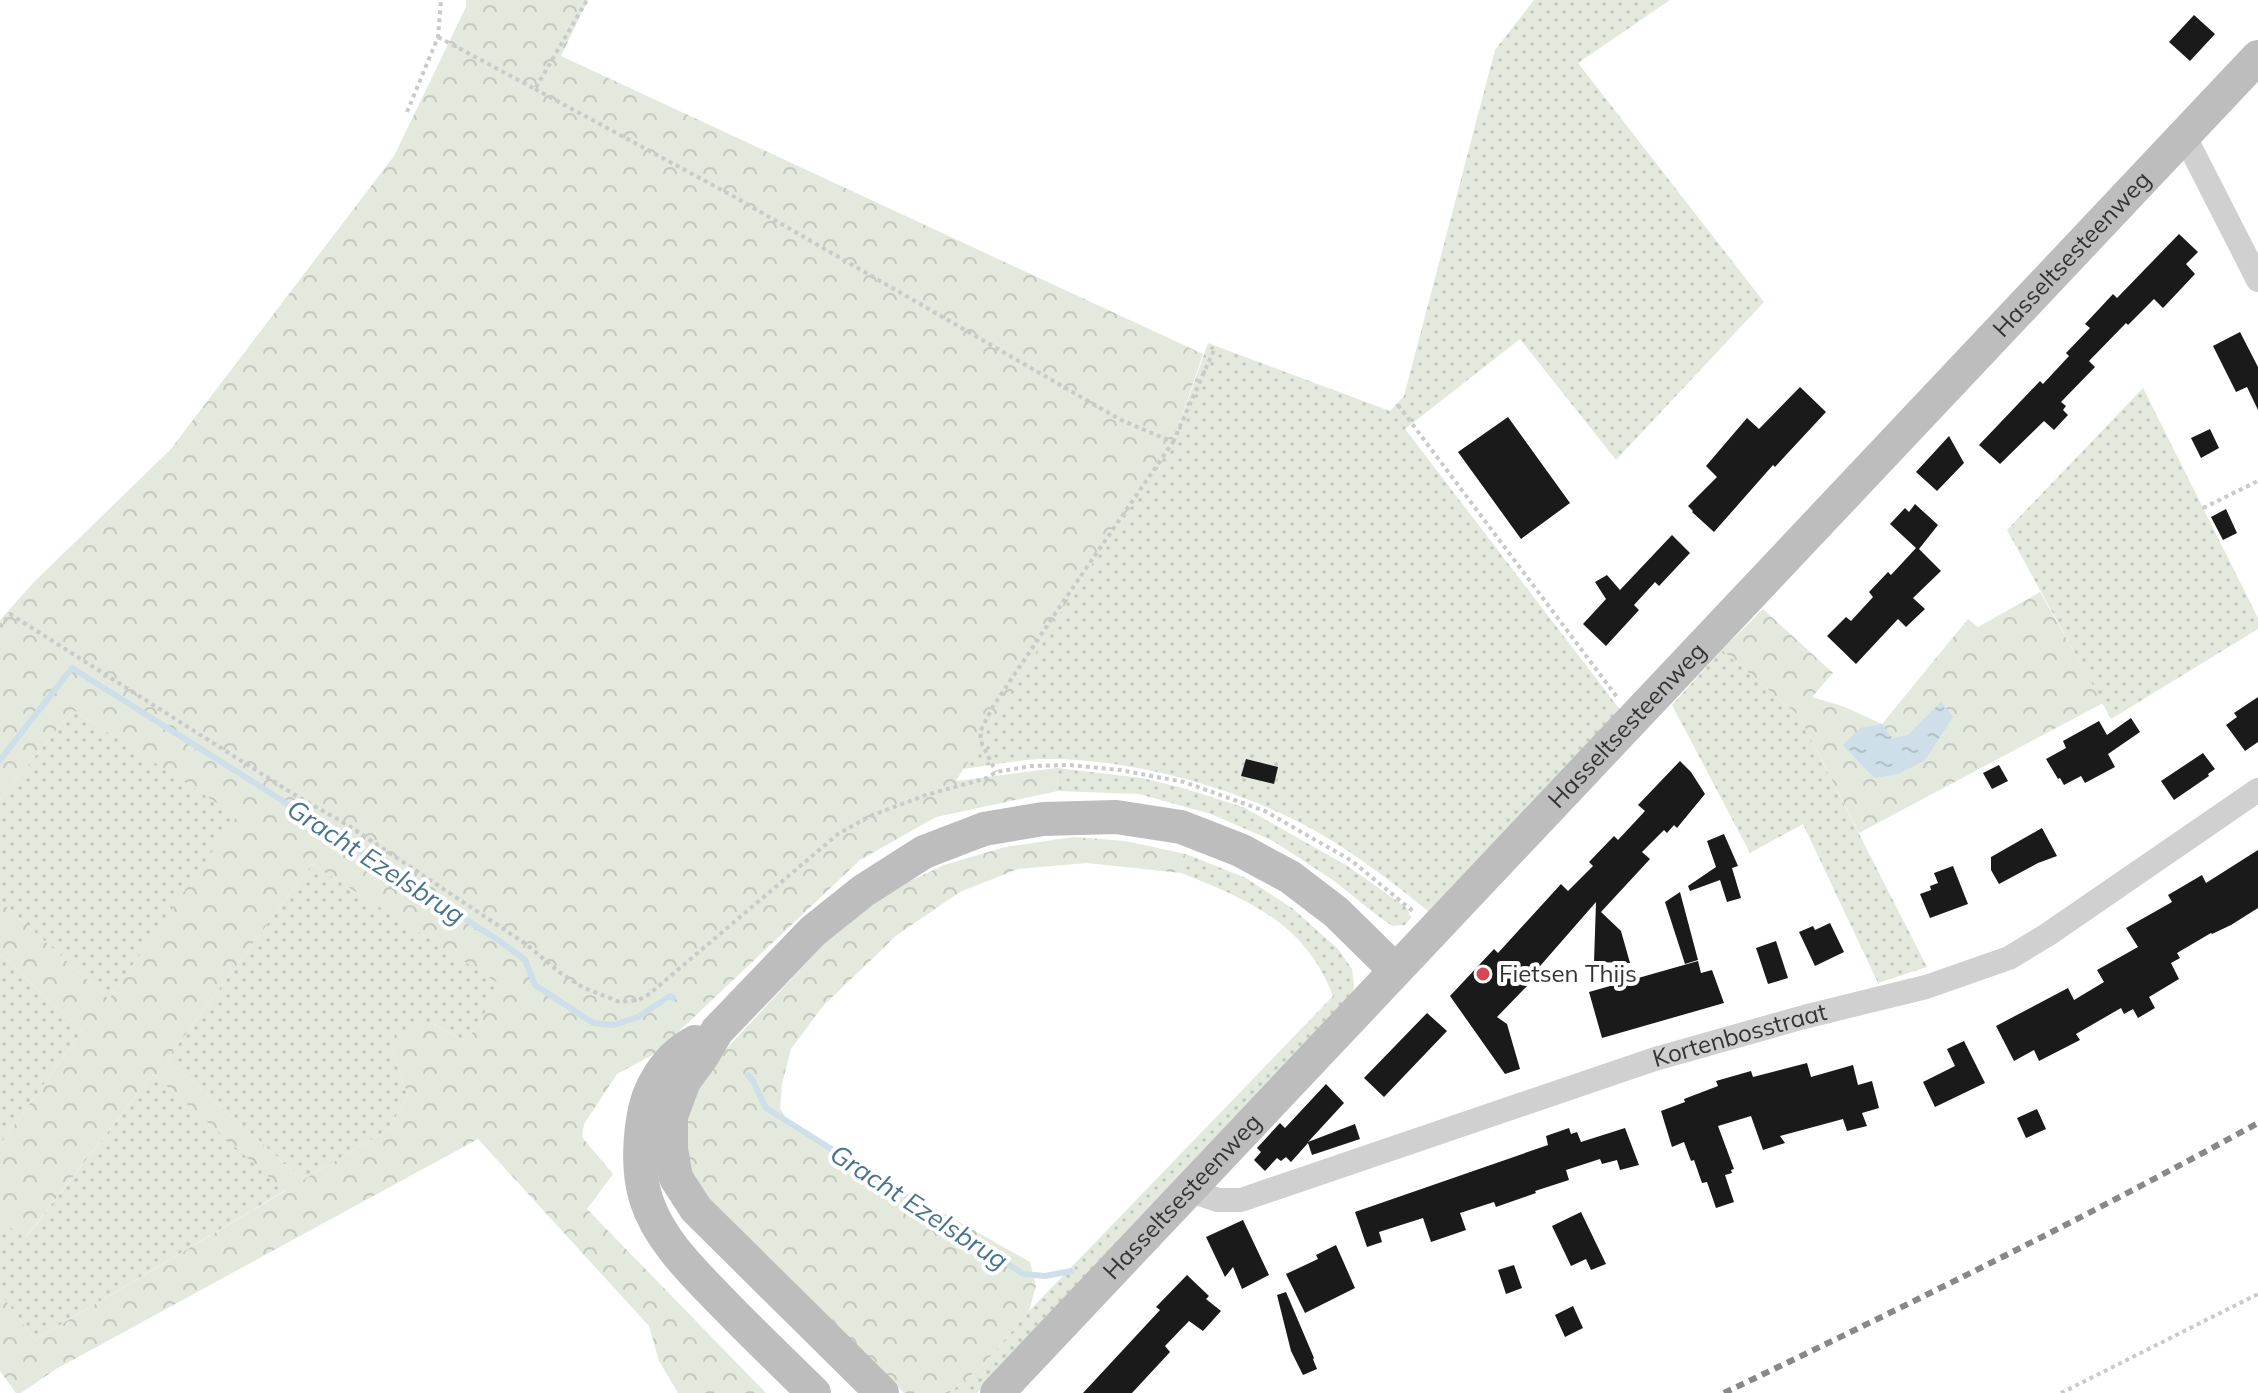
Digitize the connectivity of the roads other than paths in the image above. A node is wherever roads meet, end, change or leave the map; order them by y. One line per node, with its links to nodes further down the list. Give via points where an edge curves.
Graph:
1 (2258, 57): 2 (main road, Hasseltsesteenweg)
2 (2184, 135): 3 (street); 5 (main road, Hasseltsesteenweg)
3 (2258, 280)
4 (2258, 790): 7 (street, Kortenbosstraat, via 2009,958 1926,987 1655,1059 1241,1200 1218,1200)
5 (1395, 970): 6 (main road, via 1336,912 1290,877 1240,850 1181,827 1116,817 1043,819 984,829 924,852 863,891 813,931); 7 (main road, Hasseltsesteenweg)
6 (717, 1031): 8 (main road, via 685,1047 660,1073 644,1107 638,1152 645,1198 657,1226 692,1272); 9 (main road, via 684,1081 671,1116 676,1178 696,1209)
7 (1188, 1190): 10 (main road, Hasseltsesteenweg)
8 (814, 1393)
9 (882, 1393)
10 (997, 1393)

